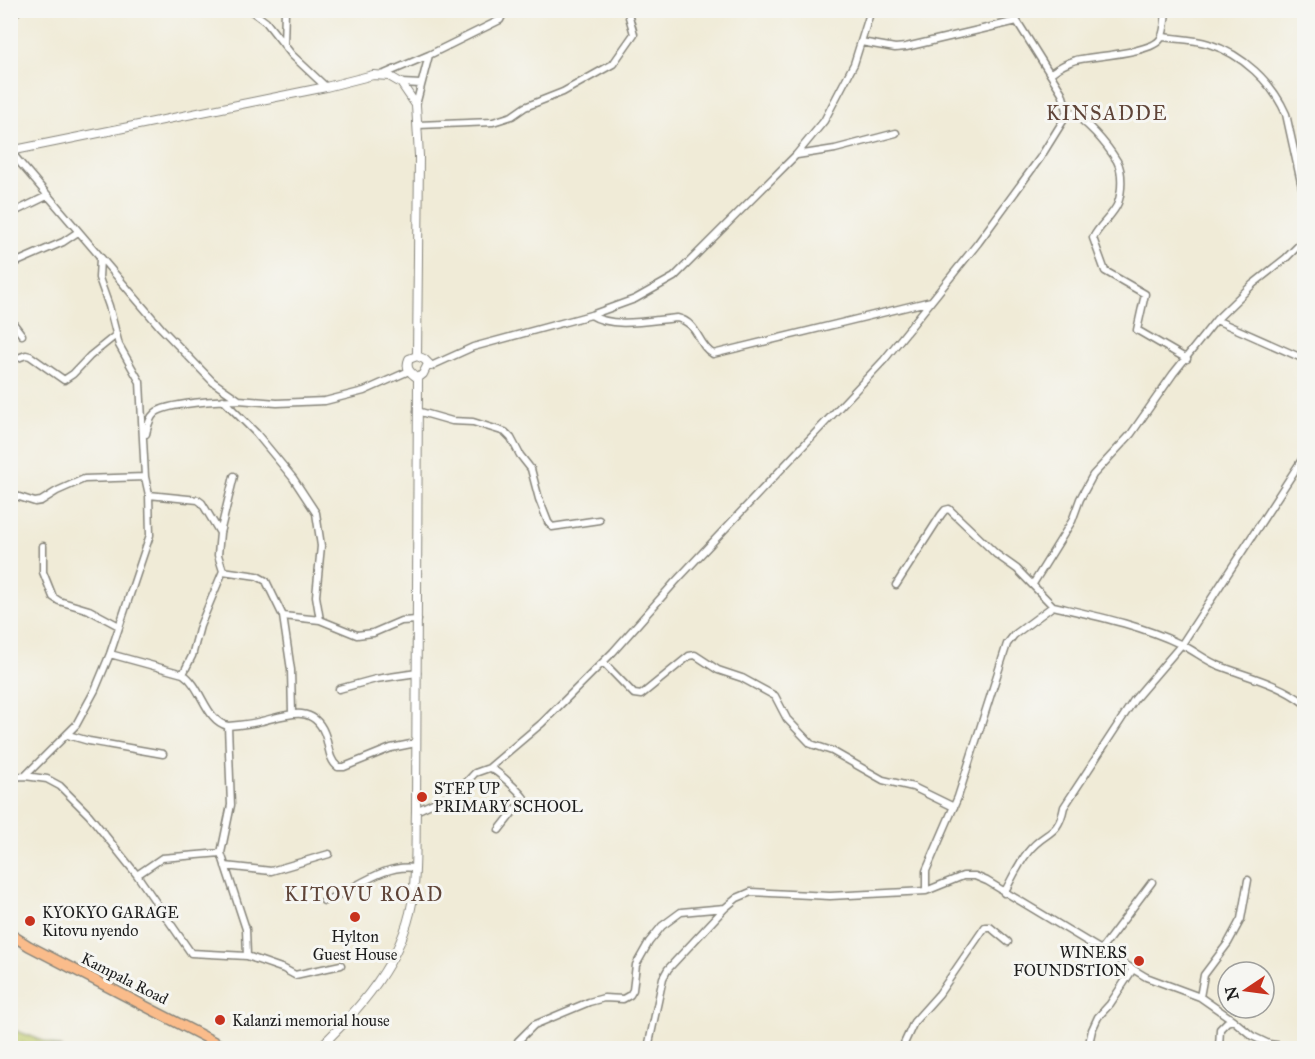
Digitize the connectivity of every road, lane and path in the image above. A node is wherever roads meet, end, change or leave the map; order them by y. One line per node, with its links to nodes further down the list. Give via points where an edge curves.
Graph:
1 (19, 10): 9 (street)
2 (250, 10): 13 (street, via 266,22)
3 (285, 10): 13 (street)
4 (505, 10): 14 (street, via 500,20)
5 (627, 10): 22 (street, via 634,34 613,64 580,83 492,122)
6 (871, 10): 12 (street)
7 (1010, 10): 10 (street)
8 (1166, 10): 11 (street)
9 (10, 16)
10 (1017, 21): 12 (street, via 906,47); 15 (street)
11 (1163, 37): 15 (street, via 1152,45 1063,64); 27 (street, via 1207,43 1243,61 1263,78 1286,114)
12 (861, 42): 25 (street, via 824,121)
13 (284, 45): 19 (street)
14 (429, 55): 16 (street); 18 (street)
15 (1051, 73): 21 (street)
16 (382, 75): 17 (street); 19 (street)
17 (401, 83): 18 (street); 20 (street)
18 (421, 84): 20 (street)
19 (326, 87): 24 (street)
20 (416, 105): 22 (street)
21 (1067, 110): 33 (street, via 1040,158); 40 (street, via 1088,125 1117,162 1120,174 1117,206 1093,238 1103,266 1110,275 1145,294 1137,330)
22 (418, 125): 39 (street)
23 (896, 133): 25 (street)
24 (10, 151): 26 (street)
25 (796, 155): 34 (street, via 674,277 635,299)
26 (46, 196): 28 (street); 29 (street)
27 (1305, 196)
28 (10, 214)
29 (78, 232): 31 (street); 32 (street, via 63,243)
30 (1305, 240): 36 (street)
31 (100, 258): 38 (street, via 99,278); 47 (street, via 206,374)
32 (10, 265)
33 (931, 301): 34 (street, via 713,354 684,320 613,322); 68 (street, via 884,360)
34 (591, 315): 43 (street, via 473,347)
35 (10, 319): 37 (street)
36 (1216, 320): 40 (street); 41 (street)
37 (22, 335)
38 (116, 335): 42 (street, via 64,380 30,356); 50 (street, via 140,382)
39 (417, 356): 43 (street); 44 (street, via 410,359)
40 (1187, 358): 59 (street, via 1131,434 1093,475 1072,520)
41 (1305, 359)
42 (10, 361)
43 (431, 366): 45 (street)
44 (409, 371): 45 (street); 47 (street, via 364,391 325,401)
45 (418, 378): 48 (street)
46 (223, 400): 47 (street); 50 (street, via 161,409 150,419); 63 (street, via 293,477 316,513 321,546 316,596)
47 (239, 400)
48 (417, 411): 55 (street, via 452,421 473,422 512,438 531,470 552,527); 64 (street)
49 (1305, 437): 66 (street, via 1303,458)
50 (144, 440): 52 (street)
51 (234, 476): 56 (street)
52 (145, 477): 53 (street, via 84,479 35,502); 54 (street)
53 (10, 494)
54 (149, 495): 56 (street, via 198,500); 65 (street, via 150,535)
55 (599, 519)
56 (220, 533): 58 (street, via 218,555)
57 (43, 546): 65 (street, via 43,572 53,597)
58 (223, 571): 62 (street, via 263,578); 70 (street)
59 (1033, 584): 60 (street, via 949,509 941,515); 61 (street)
60 (896, 585)
61 (1053, 606): 66 (street, via 1137,626); 81 (street, via 1007,644)
62 (283, 616): 63 (street); 73 (street)
63 (320, 620): 64 (street, via 366,635 394,623)
64 (418, 620): 69 (street)
65 (119, 626): 67 (street)
66 (1182, 644): 72 (street, via 1218,665); 92 (street, via 1134,700 1064,807 1059,825 1026,854)
67 (110, 654): 70 (street); 75 (street)
68 (603, 662): 78 (street, via 542,723); 81 (street, via 638,696 695,655 775,696 787,719 811,744 832,751 883,780 913,787)
69 (417, 673): 71 (street); 76 (street)
70 (183, 674): 74 (street, via 217,721)
71 (339, 688)
72 (1304, 701)
73 (292, 713): 74 (street); 76 (street, via 320,723 338,767)
74 (228, 726): 84 (street, via 231,805)
75 (69, 735): 77 (street); 79 (street)
76 (416, 743): 82 (street)
77 (163, 754)
78 (489, 768): 82 (street, via 475,772 457,792); 83 (street, via 495,769 524,798)
79 (25, 776): 80 (street); 88 (street, via 47,779 60,786)
80 (10, 777)
81 (954, 807): 91 (street, via 926,871)
82 (416, 811): 87 (street)
83 (499, 830)
84 (221, 853): 86 (street); 88 (street, via 162,858)
85 (329, 854): 86 (street, via 271,871)
86 (225, 866): 98 (street, via 246,929)
87 (415, 868): 93 (street, via 405,866 372,877); 105 (street, via 412,904 397,951 354,1013)
88 (137, 875): 98 (street, via 191,953)
89 (1248, 880): 101 (street, via 1241,919 1204,975)
90 (1152, 882): 97 (street, via 1103,947)
91 (926, 891): 92 (street, via 963,876 975,876); 94 (street, via 830,896 751,892)
92 (1004, 893): 97 (street)
93 (324, 901)
94 (725, 908): 106 (street, via 681,912 649,942 636,966 630,994 623,999 589,1002 534,1025 518,1041); 107 (street, via 668,969)
95 (10, 934): 104 (main road, Kampala Road)
96 (1008, 942): 108 (street, via 985,927 939,994 914,1022)
97 (1104, 952): 100 (street)
98 (247, 956): 99 (street, via 295,975)
99 (341, 964)
100 (1133, 969): 101 (street); 109 (street, via 1098,1017)
101 (1200, 997): 102 (street)
102 (1216, 1008)
103 (1233, 1020): 110 (street, via 1220,1029); 111 (street, via 1269,1044)
104 (226, 1048)
105 (319, 1048)
106 (517, 1048)
107 (648, 1048)
108 (902, 1048)
109 (1088, 1048)
110 (1219, 1048)
111 (1297, 1048)

